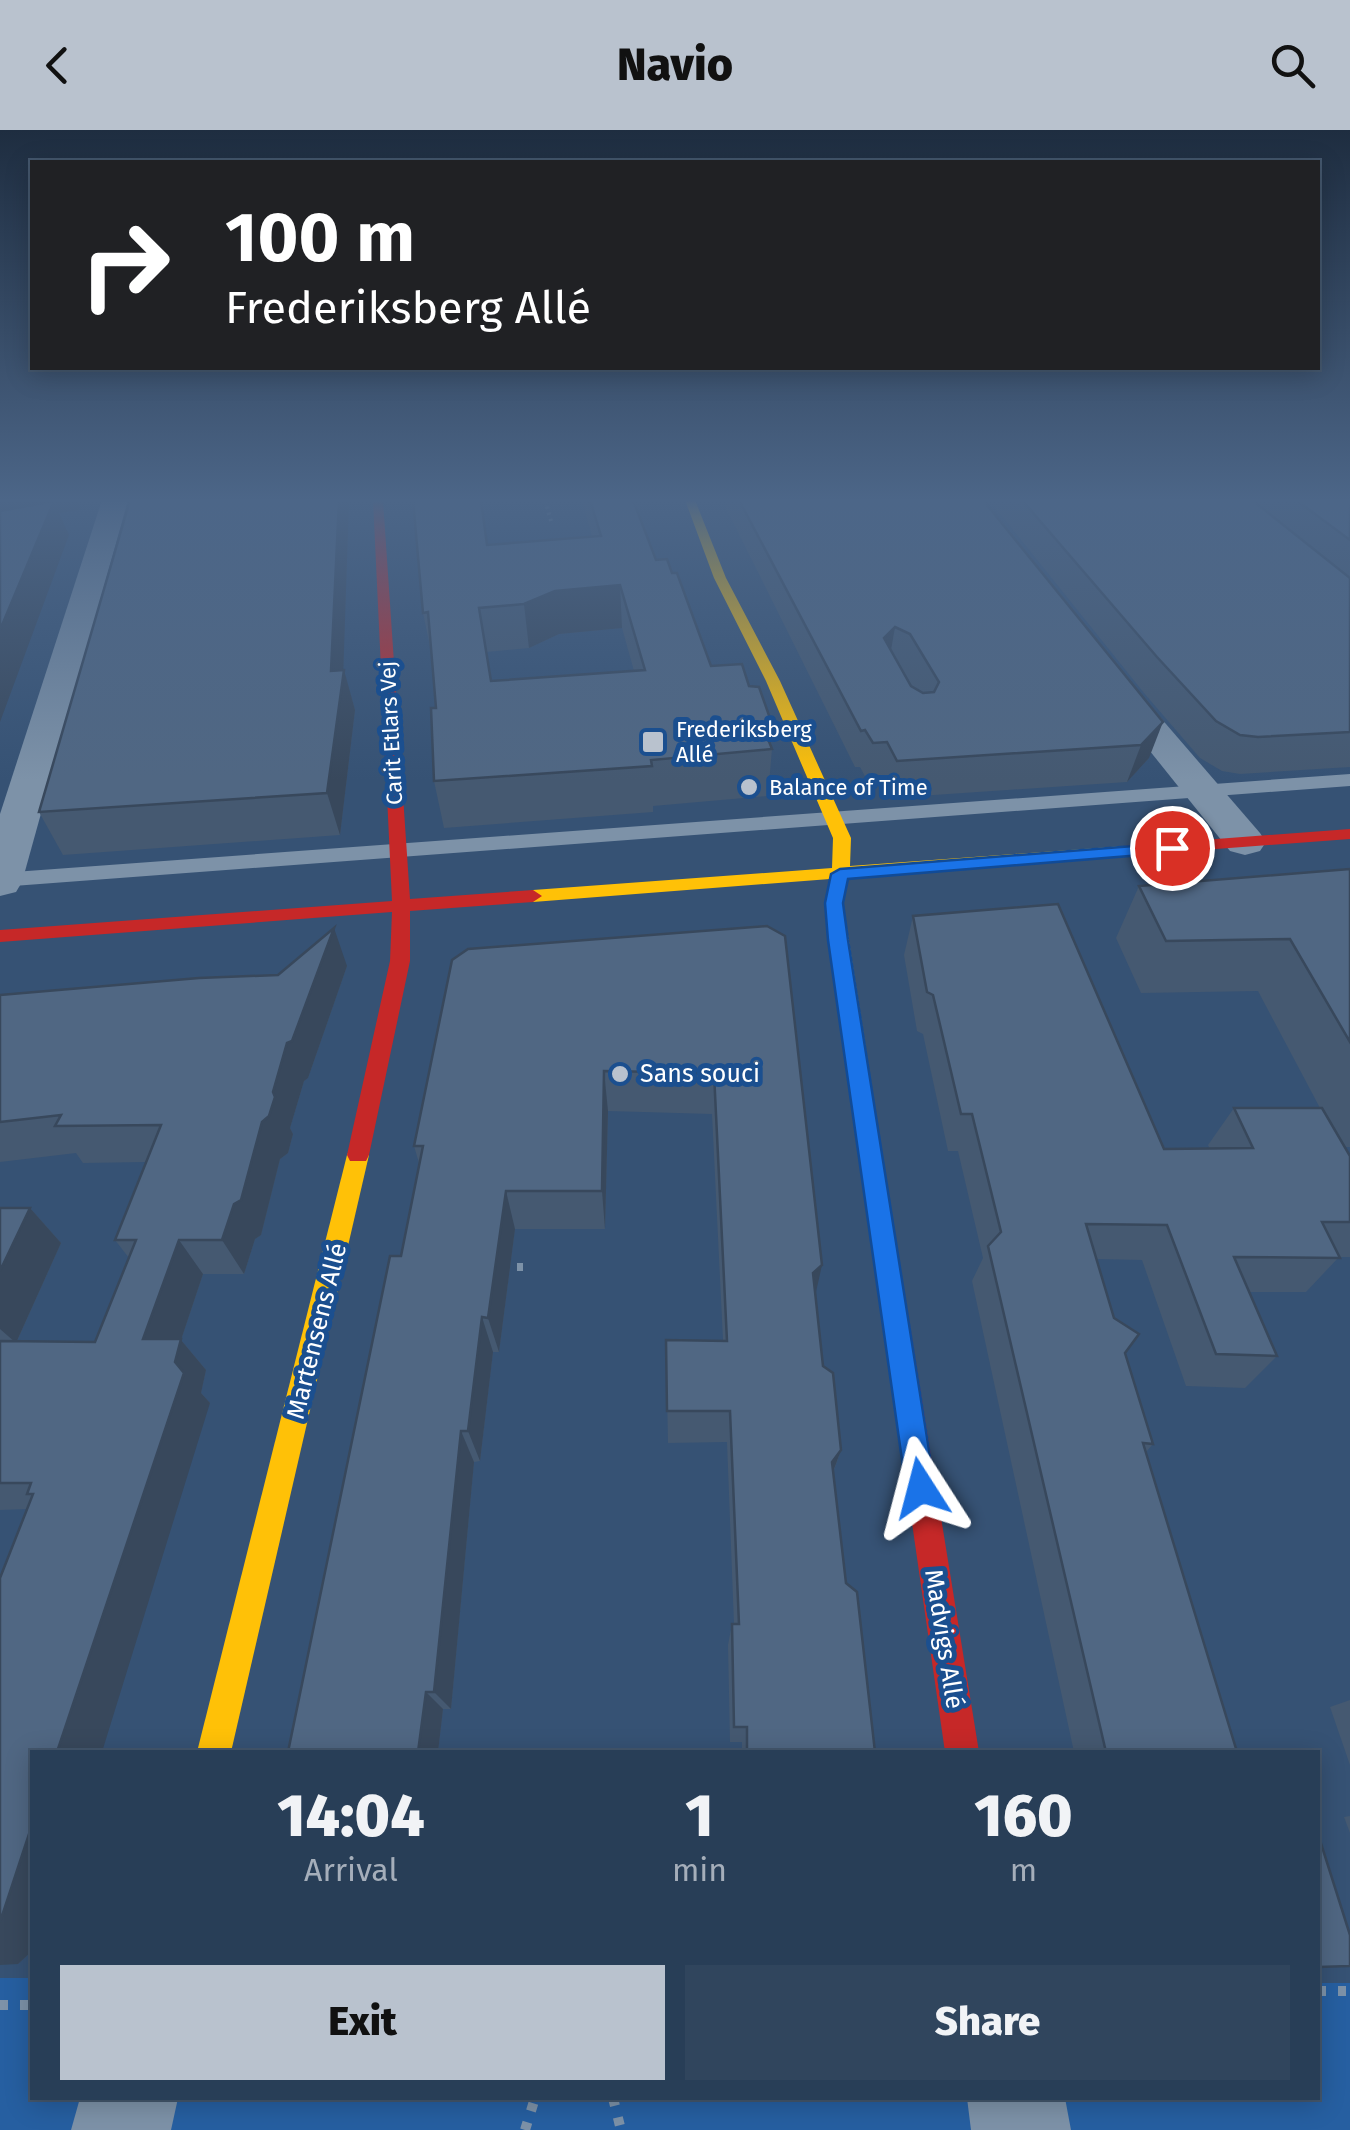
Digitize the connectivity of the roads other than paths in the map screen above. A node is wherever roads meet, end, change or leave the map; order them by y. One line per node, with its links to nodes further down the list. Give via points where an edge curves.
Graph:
1 (86, 593): 12 (street)
2 (383, 593): 10 (street, Carit Etlars Vej)
3 (728, 593): 7 (street, Madvigs Allé)
4 (1091, 654): 6 (street)
5 (1350, 780): 6 (lane)
6 (1202, 789): 7 (lane); 9 (street)
7 (834, 819): 10 (lane); 11 (street, Madvigs Allé, via 844,847)
8 (1350, 834): 9 (street)
9 (1245, 842): 11 (street)
10 (398, 850): 12 (lane); 13 (street, Carit Etlars Vej)
11 (840, 874): 13 (street); 16 (street, Madvigs Allé, via 834,903 838,940)
12 (0, 880)
13 (401, 906): 14 (street); 15 (street, Martensens Allé, via 400,961 350,1192)
14 (0, 936)
15 (214, 1750)
16 (962, 1750)
17 (128, 2100): 19 (street)
18 (1016, 2100): 20 (street)
19 (121, 2130)
20 (1021, 2130)

